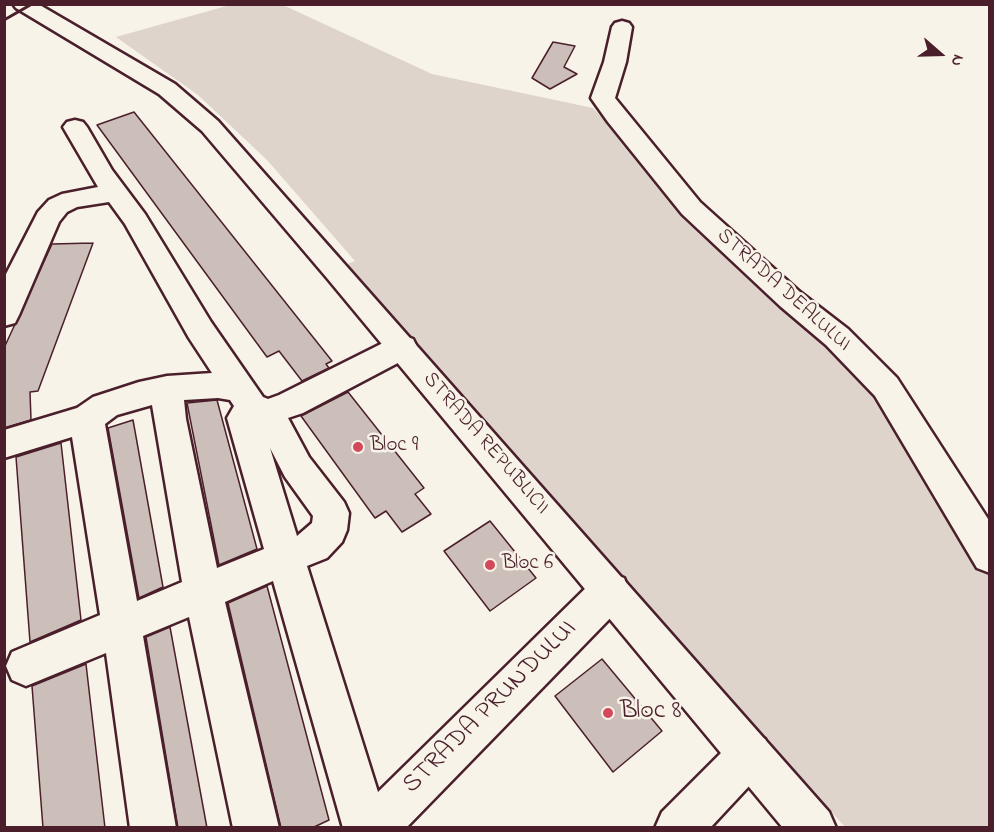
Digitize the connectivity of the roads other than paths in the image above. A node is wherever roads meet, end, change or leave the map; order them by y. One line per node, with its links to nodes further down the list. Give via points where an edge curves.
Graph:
1 (23, 4): 6 (street, STRADA REPUBLICII, via 143,75 181,100 210,126)
2 (622, 27): 11 (street, STRADA DEALULUI, via 603,98 616,117 691,208 886,387)
3 (75, 127): 4 (street)
4 (116, 193): 5 (street, via 71,200 58,206 43,226); 8 (street, via 200,330)
5 (4, 315)
6 (402, 347): 8 (street, via 291,404); 13 (street, STRADA REPUBLICII)
7 (166, 389): 8 (street, via 219,385); 9 (street, via 105,406); 14 (street)
8 (254, 403): 12 (street, via 244,418); 12 (street, via 331,513 329,530 314,546)
9 (88, 418): 10 (street); 15 (street)
10 (4, 444)
11 (990, 556)
12 (287, 559): 14 (street); 20 (street)
13 (610, 591): 17 (street, STRADA REPUBLICII); 21 (street, STRADA PRUNDULUI)
14 (203, 592): 15 (street); 19 (street)
15 (122, 627): 16 (street); 18 (street)
16 (26, 666)
17 (750, 754): 22 (street); 23 (street, STRADA REPUBLICII)
18 (153, 828)
19 (256, 828)
20 (366, 828)
21 (373, 828)
22 (678, 828)
23 (813, 828)

